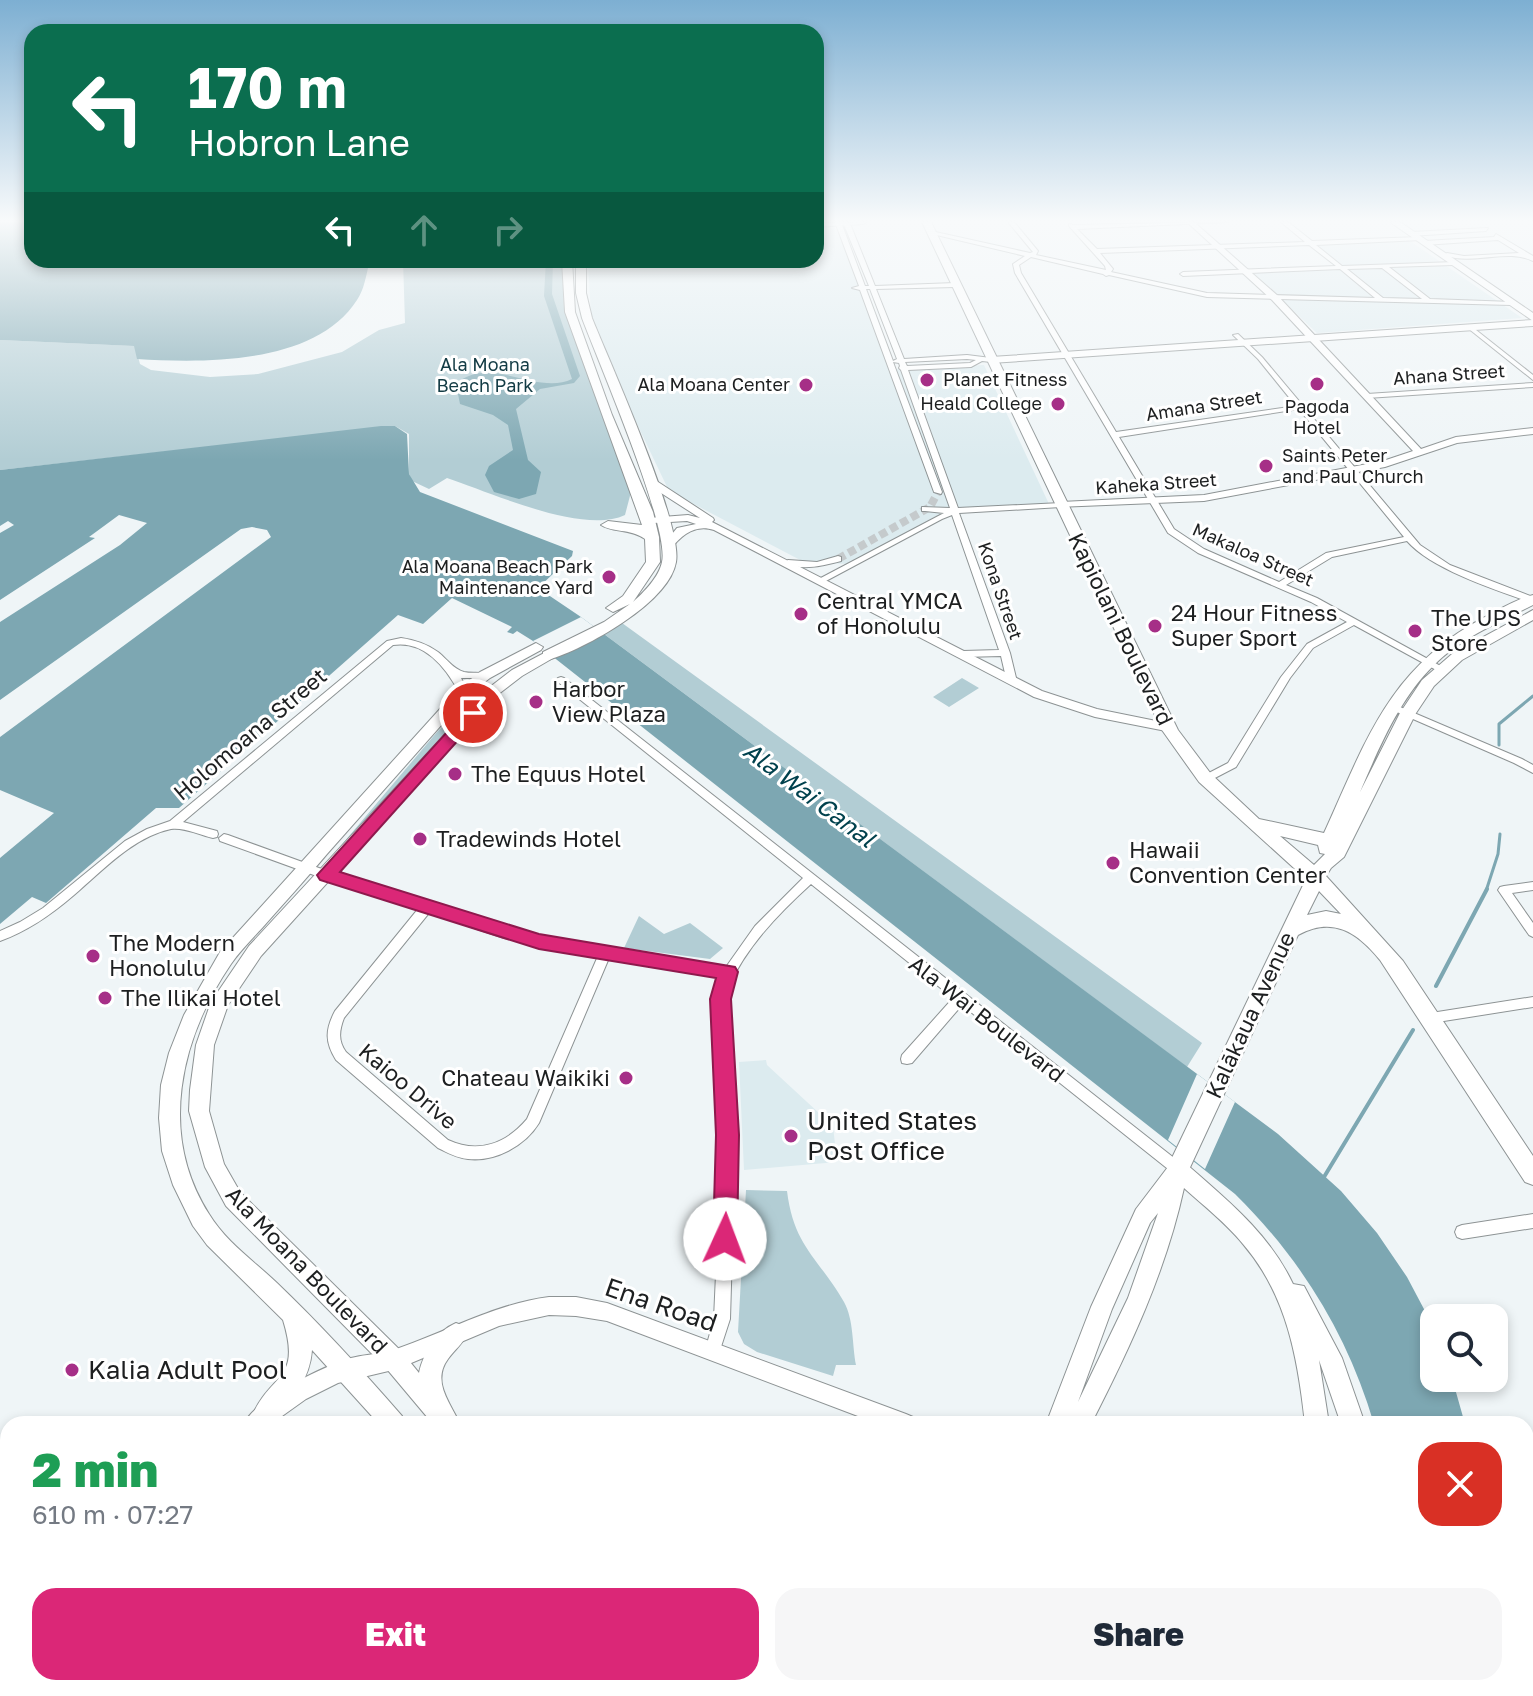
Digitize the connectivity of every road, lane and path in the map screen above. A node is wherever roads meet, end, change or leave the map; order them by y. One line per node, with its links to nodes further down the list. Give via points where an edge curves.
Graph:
1 (568, 301): 29 (main road, Ala Moana Boulevard)
2 (583, 301): 27 (main road, Ala Moana Boulevard)
3 (866, 301): 18 (street, Kona Street)
4 (877, 301): 18 (street, Kona Street)
5 (962, 301): 17 (main road, Kapiolani Boulevard)
6 (1035, 301): 16 (street, Makaloa Street)
7 (1278, 301): 14 (street)
8 (1435, 301): 10 (street)
9 (1508, 301): 10 (main road)
10 (1511, 303): 11 (main road)
11 (1533, 321): 12 (main road)
12 (1471, 328): 14 (main road); 19 (street)
13 (1236, 335): 15 (street)
14 (1314, 339): 15 (main road); 21 (street)
15 (1244, 344): 16 (main road); 22 (street)
16 (1069, 356): 17 (main road); 24 (street, Makaloa Street)
17 (986, 361): 18 (street); 32 (main road, Kapiolani Boulevard)
18 (898, 365): 28 (street, Kona Street); 34 (street, Kona Street)
19 (1533, 378)
20 (1533, 385): 21 (street, Ahana Street)
21 (1367, 396): 25 (street)
22 (1300, 407): 24 (street, Amana Street); 26 (street)
23 (1533, 431): 25 (street, Kaheka Street, via 1469,438)
24 (1114, 435): 31 (street, Makaloa Street)
25 (1418, 451): 26 (street, Kaheka Street)
26 (1352, 471): 31 (street, Kaheka Street); 38 (street)
27 (651, 482): 35 (main road, Ala Moana Boulevard); 36 (street)
28 (938, 492)
29 (641, 501): 35 (main road, Ala Moana Boulevard); 37 (main road, via 631,516 608,525 636,527)
30 (947, 503): 34 (street, Kona Street)
31 (1151, 503): 32 (street, Kaheka Street); 42 (street, Makaloa Street, via 1182,541)
32 (1061, 505): 34 (street); 55 (main road, Kapiolani Boulevard)
33 (925, 509): 34 (street)
34 (956, 511): 41 (street); 46 (street, Kona Street)
35 (656, 520): 36 (street, via 695,519); 37 (main road, Ala Moana Boulevard); 39 (main road, Ala Moana Boulevard)
36 (718, 528): 39 (street, via 690,526); 40 (street)
37 (652, 537): 45 (main road, Ala Moana Boulevard, via 653,562 628,599)
38 (1409, 538): 42 (street, via 1329,555); 43 (street, via 1447,567)
39 (668, 545): 45 (main road, Ala Moana Boulevard, via 664,576 641,603 609,625)
40 (788, 563): 41 (street); 41 (street, via 817,565 838,559)
41 (816, 578): 47 (street)
42 (1280, 585): 44 (street, Makaloa Street)
43 (1533, 603): 49 (main road, Kalākaua Avenue)
44 (1353, 622): 49 (street, Makaloa Street); 57 (street, via 1302,655 1232,765)
45 (542, 651): 50 (main road, Ala Moana Boulevard); 62 (main road, Ala Moana Boulevard, via 491,693)
46 (1005, 653): 47 (street); 52 (street, Kona Street)
47 (963, 654): 52 (street)
48 (444, 665): 50 (street, Holomoana Street, via 462,675); 53 (street, Holomoana Street); 58 (street, Holomoana Street, via 413,641 388,643)
49 (1434, 666): 54 (main road, Kalākaua Avenue, via 1417,696)
50 (485, 675): 53 (main road, Ala Moana Boulevard)
51 (561, 680): 63 (street, Ala Wai Boulevard)
52 (1012, 682): 55 (street, via 1095,713)
53 (463, 692): 62 (main road, Ala Moana Boulevard)
54 (1401, 710): 56 (street); 60 (main road, Kalākaua Avenue); 61 (main road, Kalākaua Avenue, via 1335,857)
55 (1166, 727): 57 (main road, Kapiolani Boulevard)
56 (1531, 766)
57 (1207, 778): 59 (main road, Kapiolani Boulevard)
58 (174, 824): 62 (street); 68 (street, Holomoana Street, via 134,838 51,910)
59 (1252, 824): 60 (main road); 61 (main road, Kapiolani Boulevard)
60 (1329, 841): 61 (main road, Kalākaua Avenue)
61 (1320, 870): 66 (main road, Kalākaua Avenue); 69 (main road, Kapiolani Boulevard)
62 (316, 872): 65 (street); 81 (main road, Ala Moana Boulevard, via 226,957 199,997 176,1053 167,1098 173,1156 201,1220); 84 (main road, Ala Moana Boulevard, via 220,1002 205,1045 199,1111 215,1167 233,1199)
63 (810, 878): 71 (street); 72 (street, Ala Wai Boulevard)
64 (1533, 886): 67 (street, via 1504,890)
65 (427, 907): 70 (street, via 504,933); 70 (street, Kaioo Drive, via 339,1015 333,1041 341,1056 443,1144 460,1151 501,1148 532,1123)
66 (1289, 931): 69 (main road, via 1325,918); 76 (main road, Kalākaua Avenue)
67 (1533, 932)
68 (0, 936)
69 (1372, 936): 74 (main road, Kapiolani Boulevard)
70 (605, 953): 71 (street)
71 (728, 972): 83 (street, via 720,999 728,1135 722,1319)
72 (960, 998): 75 (street); 76 (street, Ala Wai Boulevard)
73 (1533, 1002): 74 (street)
74 (1431, 1018): 77 (main road, Kapiolani Boulevard)
75 (907, 1059)
76 (1178, 1169): 80 (main road, Ala Wai Boulevard); 92 (main road, Kalākaua Avenue, via 1143,1216); 93 (main road, Kalākaua Avenue, via 1162,1239 1125,1334)
77 (1533, 1175)
78 (1533, 1221): 79 (street)
79 (1462, 1232)
80 (1250, 1236): 94 (main road, Ala Wai Boulevard, via 1280,1281 1301,1328); 95 (main road, via 1274,1261 1313,1323)
81 (293, 1313): 85 (main road, Ala Moana Boulevard); 86 (main road, via 303,1341 302,1359 288,1388)
82 (456, 1334): 83 (street, Ena Road, via 521,1308 565,1304 607,1312); 84 (street, Ena Road); 90 (main road, via 431,1362 429,1381)
83 (713, 1351): 91 (street, Ena Road)
84 (394, 1360): 85 (street, Ena Road); 89 (main road, Ala Moana Boulevard)
85 (348, 1369): 87 (street, Ena Road); 88 (main road, Ala Moana Boulevard)
86 (263, 1416)
87 (264, 1416)
88 (387, 1416)
89 (441, 1416)
90 (442, 1416)
91 (885, 1416)
92 (1061, 1416)
93 (1083, 1416)
94 (1316, 1416)
95 (1350, 1416)

